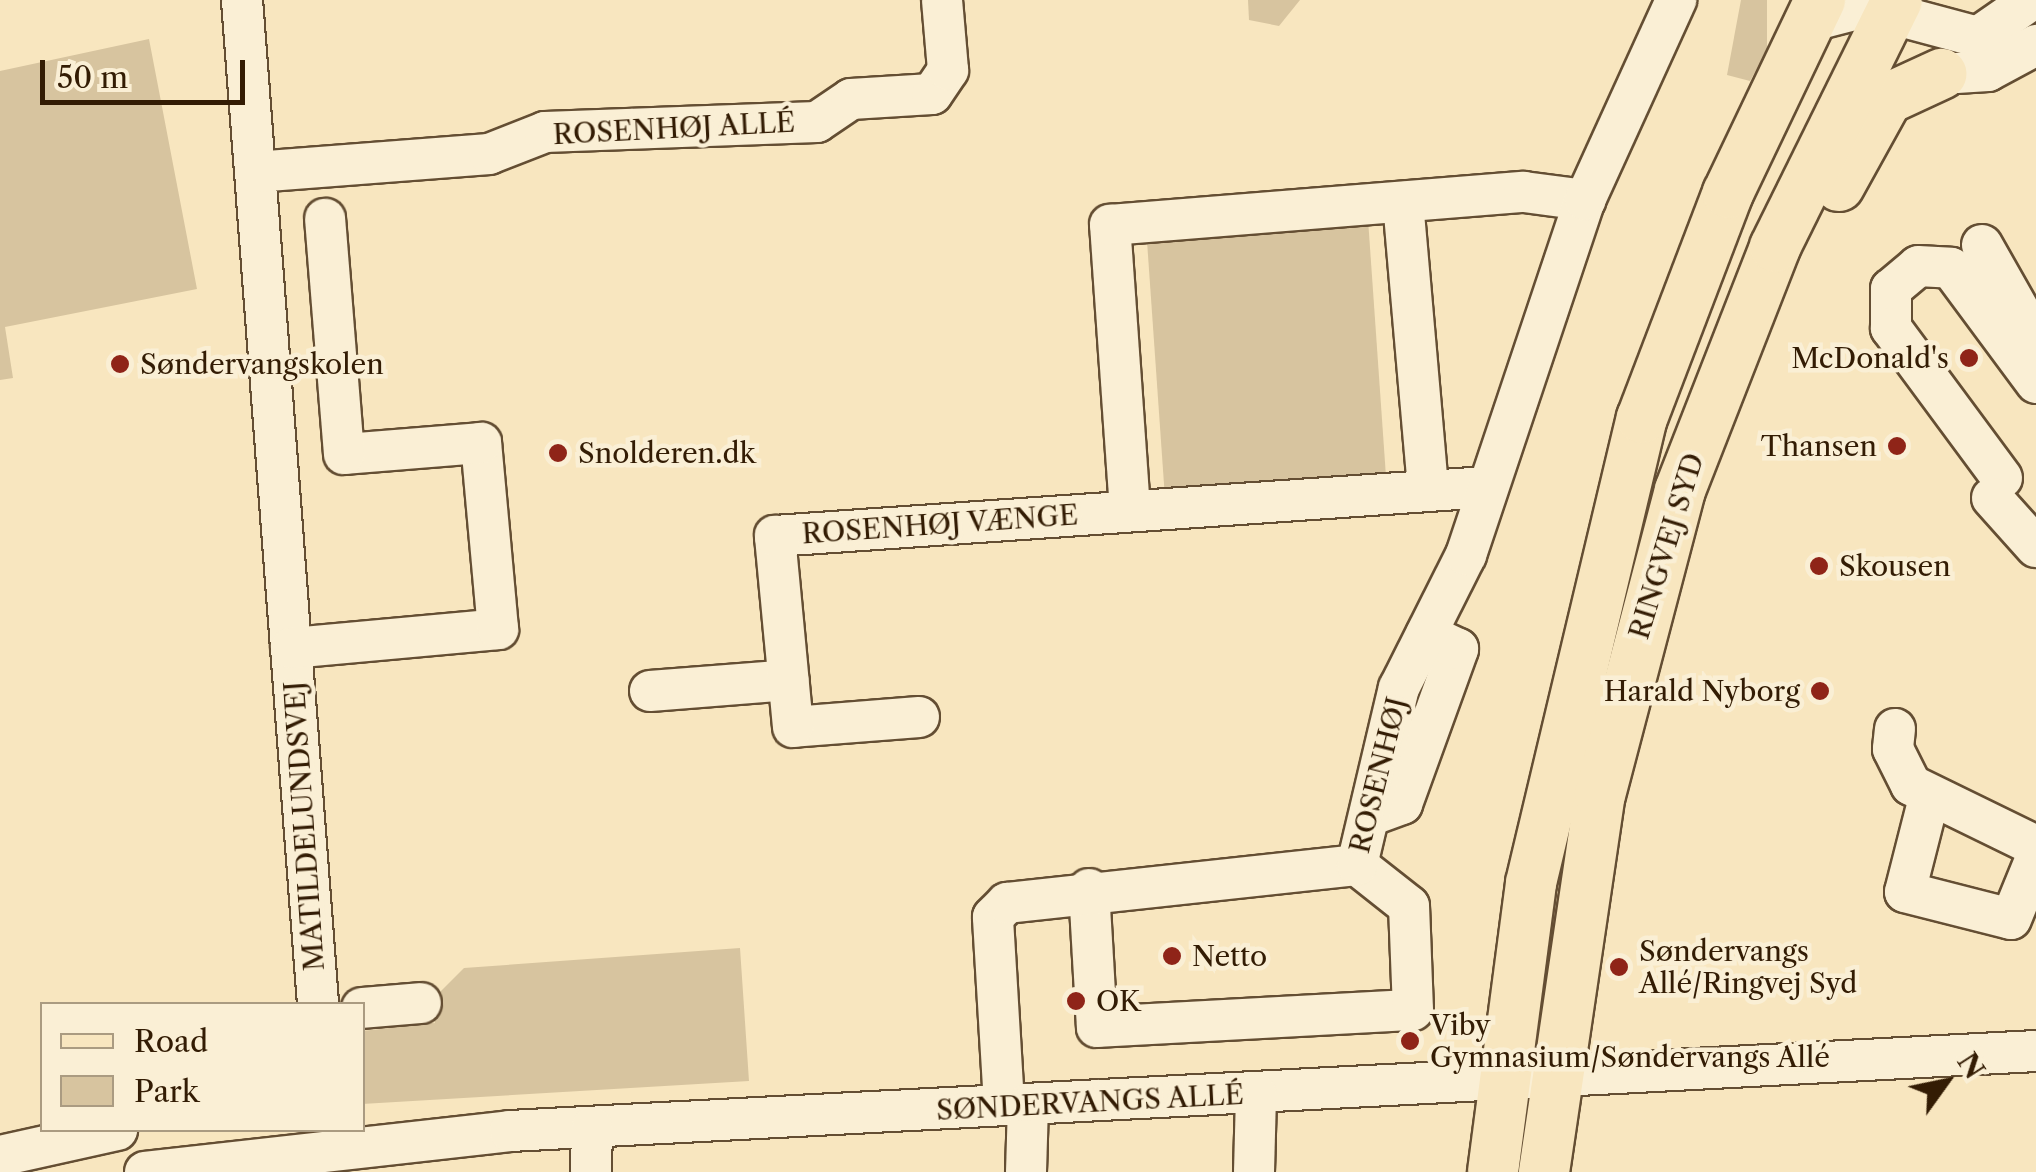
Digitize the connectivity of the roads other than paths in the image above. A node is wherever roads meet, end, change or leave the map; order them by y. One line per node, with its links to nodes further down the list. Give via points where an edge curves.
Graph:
1 (242, 0): 8 (street, MATILDELUNDSVEJ)
2 (942, 0): 8 (street, ROSENHØJ ALLÉ, via 948,70 932,94 851,99 797,124 545,132 489,154)
3 (1676, 0): 9 (street, ROSENHØJ)
4 (2031, 0): 5 (street, via 1978,37)
5 (1861, 12): 7 (main road); 17 (main road, RINGVEJ SYD); 35 (main road, RINGVEJ SYD, via 1728,194 1642,418 1557,751)
6 (2036, 44): 7 (street, via 1988,71)
7 (1941, 74): 17 (main road, via 1906,84 1883,104 1760,354)
8 (255, 172): 20 (street, MATILDELUNDSVEJ)
9 (1585, 200): 10 (street, via 1524,192); 16 (street, ROSENHØJ)
10 (1403, 202): 15 (street); 18 (street, via 1110,225)
11 (324, 218): 20 (street, MATILDELUNDSVEJ, via 344,454 482,442 498,629)
12 (1971, 262): 13 (street); 14 (street); 19 (street, via 1918,266 1891,290 1891,328)
13 (2036, 340)
14 (2036, 383)
15 (1428, 486): 16 (street, ROSENHØJ VÆNGE); 18 (street, ROSENHØJ VÆNGE)
16 (1486, 488): 28 (street, ROSENHØJ, via 1466,555 1399,688)
17 (1680, 490): 34 (main road, RINGVEJ SYD, via 1600,795)
18 (1130, 510): 21 (street, ROSENHØJ VÆNGE, via 775,536)
19 (2036, 547)
20 (291, 648): 30 (street, MATILDELUNDSVEJ)
21 (789, 680): 22 (street); 23 (street, ROSENHØJ VÆNGE, via 793,727)
22 (650, 691)
23 (918, 717)
24 (1895, 729): 25 (street, via 1900,768)
25 (1929, 798): 26 (street); 27 (street, via 1905,892 2011,919)
26 (2036, 846)
27 (2036, 858)
28 (1358, 865): 29 (street, ROSENHØJ); 29 (street, via 1409,906 1414,1010 1097,1027)
29 (1089, 889): 37 (street, ROSENHØJ, via 1032,893 993,918)
30 (318, 1002)
31 (421, 1003): 32 (street)
32 (365, 1008)
33 (2036, 1051): 34 (street, SØNDERVANGS ALLÉ)
34 (1556, 1075): 35 (street, SØNDERVANGS ALLÉ); 48 (main road, RINGVEJ SYD)
35 (1503, 1077): 36 (street, SØNDERVANGS ALLÉ); 47 (main road, RINGVEJ SYD)
36 (1256, 1094): 37 (street, SØNDERVANGS ALLÉ); 46 (street)
37 (1016, 1104): 38 (street, SØNDERVANGS ALLÉ); 45 (street)
38 (592, 1126): 40 (street, SØNDERVANGS ALLÉ); 44 (street)
39 (108, 1132): 42 (street)
40 (329, 1138): 41 (street, SØNDERVANGS ALLÉ)
41 (210, 1145): 43 (street, SØNDERVANGS ALLÉ)
42 (0, 1156)
43 (145, 1172)
44 (590, 1172)
45 (1026, 1172)
46 (1254, 1172)
47 (1493, 1172)
48 (1544, 1172)

